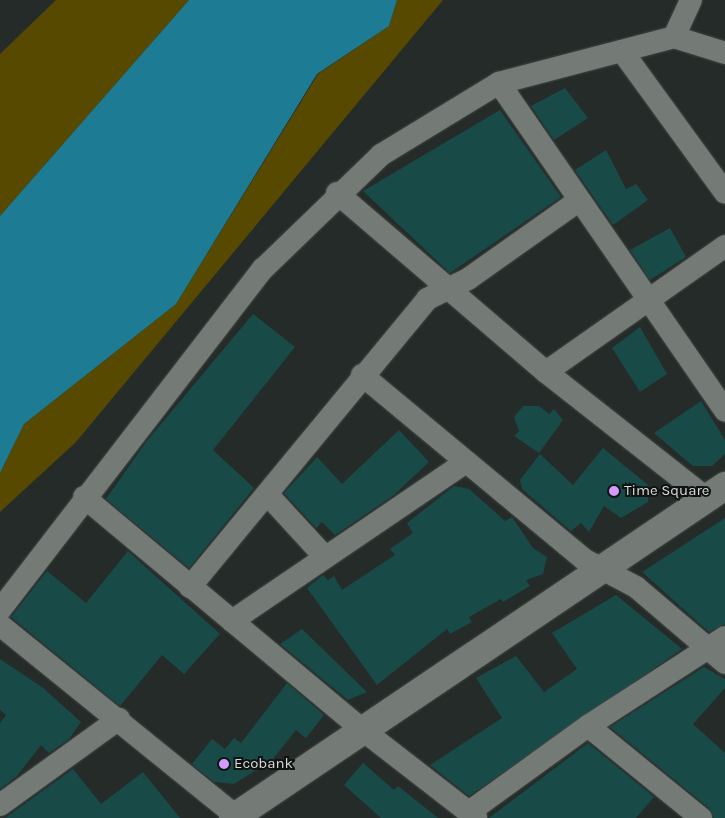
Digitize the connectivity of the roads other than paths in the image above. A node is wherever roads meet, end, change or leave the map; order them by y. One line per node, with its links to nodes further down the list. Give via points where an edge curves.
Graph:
1 (691, 0): 2 (street)
2 (674, 37): 3 (street); 4 (street)
3 (622, 51): 5 (street); 7 (street)
4 (725, 53)
5 (499, 83): 6 (street, via 381,155); 8 (street)
6 (337, 193): 10 (street); 18 (street, via 262,269)
7 (725, 193)
8 (578, 201): 10 (street); 11 (street)
9 (725, 246): 11 (street)
10 (448, 289): 12 (street); 13 (street, via 427,299)
11 (647, 300): 12 (street); 14 (street)
12 (546, 372): 16 (street)
13 (362, 375): 15 (street); 17 (street)
14 (725, 411)
15 (466, 462): 19 (street); 20 (street)
16 (716, 492): 20 (street)
17 (267, 494): 19 (street); 21 (street)
18 (84, 497): 21 (street); 22 (street)
19 (325, 558): 23 (street)
20 (600, 568): 26 (street, via 636,587); 30 (street)
21 (190, 587): 23 (street)
22 (0, 610)
23 (232, 621): 30 (street)
24 (0, 625): 28 (street)
25 (725, 637): 26 (street)
26 (706, 648): 27 (street); 29 (street)
27 (725, 663)
28 (119, 719): 31 (street); 33 (street)
29 (588, 726): 32 (street); 34 (street)
30 (364, 731): 32 (street); 33 (street)
31 (0, 805)
32 (472, 815)
33 (235, 817)
34 (701, 818)

